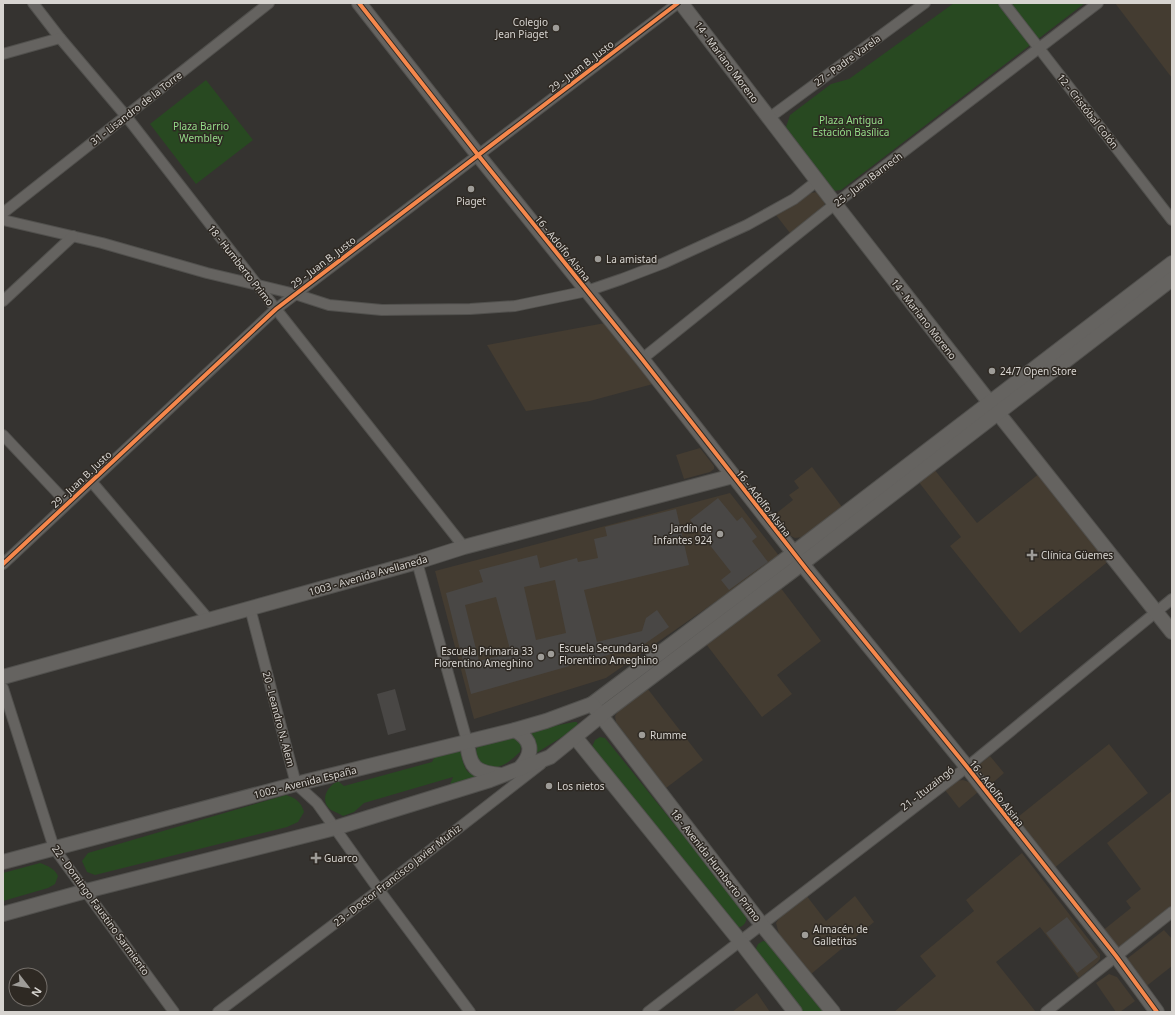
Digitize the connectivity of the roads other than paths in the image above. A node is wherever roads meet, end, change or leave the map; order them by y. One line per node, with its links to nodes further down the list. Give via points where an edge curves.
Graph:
1 (33, 3): 9 (street, 18 - Humberto Primo)
2 (270, 3): 12 (street, 31 - Lisandro de la Torre)
3 (359, 3): 14 (street, 16 - Adolfo Alsina)
4 (678, 3): 14 (street, 29 - Juan B. Justo)
5 (681, 3): 13 (street, 14 - Mariano Moreno)
6 (925, 3): 13 (street, 27 - Padre Varela)
7 (1004, 3): 10 (street, 12 - Cristóbal Colón)
8 (1098, 3): 10 (street, 25 - Juan Barnech)
9 (60, 38): 11 (street); 12 (street, 18 - Humberto Primo)
10 (1039, 48): 16 (street, 25 - Juan Barnech); 19 (street, 12 - Cristóbal Colón)
11 (3, 54)
12 (126, 116): 17 (street, 31 - Lisandro de la Torre); 23 (street, 18 - Humberto Primo)
13 (769, 118): 15 (street, 14 - Mariano Moreno)
14 (478, 155): 24 (street, 16 - Adolfo Alsina); 25 (street, 29 - Juan B. Justo)
15 (818, 182): 16 (street, 14 - Mariano Moreno); 24 (street, via 747,225 664,263)
16 (835, 204): 28 (street, 25 - Juan Barnech); 29 (street, 14 - Mariano Moreno)
17 (3, 213)
18 (3, 220): 20 (street)
19 (1172, 220)
20 (73, 236): 23 (street); 26 (street)
21 (1172, 262): 29 (street)
22 (1172, 279): 29 (street)
23 (256, 284): 25 (street); 27 (street, 18 - Humberto Primo)
24 (587, 291): 25 (street, via 515,306 382,310 329,305); 28 (street, 16 - Adolfo Alsina)
25 (295, 294): 27 (street, 29 - Juan B. Justo)
26 (3, 301)
27 (276, 309): 32 (street, 29 - Juan B. Justo); 34 (street, 18 - Humberto Primo)
28 (642, 359): 31 (street, 16 - Adolfo Alsina)
29 (994, 408): 35 (street); 40 (street, 14 - Mariano Moreno)
30 (3, 435): 33 (street)
31 (733, 476): 34 (street, 1003 - Avenida Avellaneda); 35 (street, 16 - Adolfo Alsina)
32 (91, 481): 33 (street, 29 - Juan B. Justo); 41 (street)
33 (67, 503): 37 (street, 29 - Juan B. Justo)
34 (464, 547): 36 (street, 1003 - Avenida Avellaneda)
35 (797, 558): 45 (street, 1002 - Avenida España); 47 (street, 23 - Doctor Francisco Javier Muñiz); 53 (street, 16 - Adolfo Alsina)
36 (417, 562): 39 (street, 1003 - Avenida Avellaneda); 50 (street)
37 (3, 564)
38 (1172, 599): 40 (street, 21 - Ituzaingó)
39 (250, 608): 41 (street, 1003 - Avenida Avellaneda); 55 (street, 20 - Leandro N. Alem)
40 (1156, 612): 42 (street, 14 - Mariano Moreno); 53 (street, 21 - Ituzaingó)
41 (209, 620): 43 (street, 1003 - Avenida Avellaneda)
42 (1172, 632)
43 (3, 677)
44 (3, 688): 46 (street, 22 - Domingo Faustino Sarmiento)
45 (592, 704): 47 (street); 48 (street, 1002 - Avenida España)
46 (7, 715): 57 (street, 22 - Domingo Faustino Sarmiento)
47 (601, 716): 49 (street, 23 - Doctor Francisco Javier Muñiz); 63 (street, 18 - Avenida Humberto Primo)
48 (515, 730): 50 (street, 1002 - Avenida España); 52 (street, via 525,736 530,746 528,758)
49 (575, 737): 51 (street, 23 - Doctor Francisco Javier Muñiz); 64 (street)
50 (467, 741): 54 (street, via 471,759 477,770 486,774); 55 (street, 1002 - Avenida España)
51 (550, 757): 52 (street); 59 (street, 23 - Doctor Francisco Javier Muñiz)
52 (520, 767): 54 (street)
53 (966, 767): 63 (street, 21 - Ituzaingó); 65 (street, 16 - Adolfo Alsina)
54 (503, 775): 56 (street)
55 (296, 784): 56 (street, via 317,803); 57 (street, 1002 - Avenida España)
56 (335, 828): 59 (street); 60 (street)
57 (54, 848): 58 (street, 1002 - Avenida España); 60 (street, 22 - Domingo Faustino Sarmiento)
58 (3, 862)
59 (379, 890): 67 (street, 23 - Doctor Francisco Javier Muñiz); 68 (street)
60 (86, 891): 62 (street); 66 (street, 22 - Domingo Faustino Sarmiento)
61 (1172, 912): 65 (street)
62 (3, 914)
63 (762, 925): 64 (street, 21 - Ituzaingó); 71 (street, 18 - Avenida Humberto Primo)
64 (740, 942): 69 (street, 21 - Ituzaingó); 70 (street)
65 (1116, 956): 72 (street); 73 (street, 16 - Adolfo Alsina)
66 (174, 1012)
67 (218, 1012)
68 (470, 1012)
69 (648, 1012)
70 (795, 1012)
71 (833, 1012)
72 (1046, 1012)
73 (1157, 1012)

